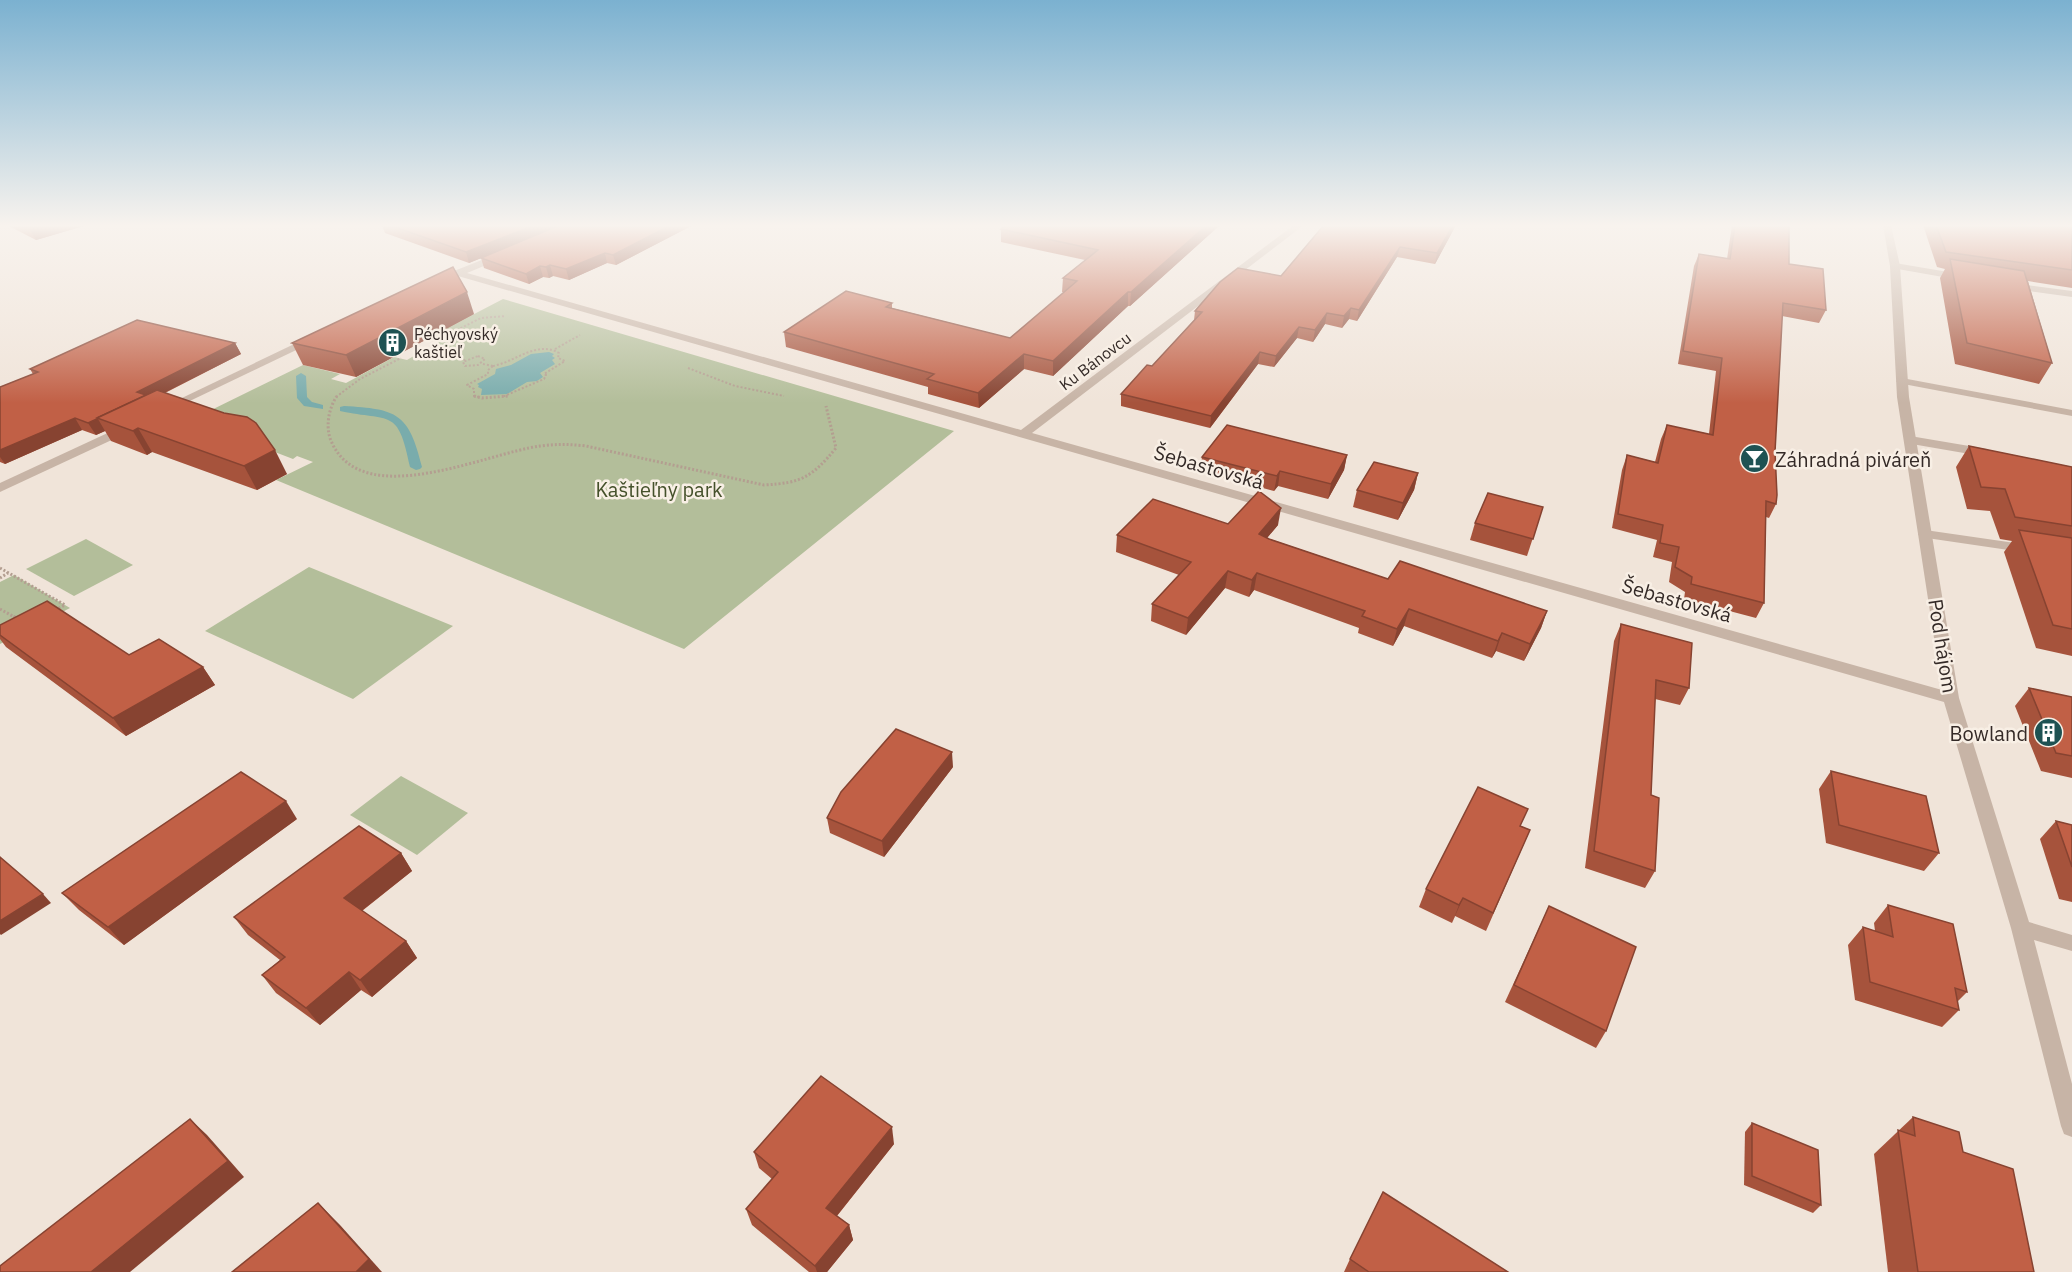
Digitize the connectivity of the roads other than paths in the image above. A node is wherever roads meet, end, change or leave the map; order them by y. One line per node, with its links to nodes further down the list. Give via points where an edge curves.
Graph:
1 (481, 284): 11 (street, Šebastovská)
2 (1221, 284): 11 (street, Ku Bánovcu)
3 (1896, 284): 7 (street, Pod hájom)
4 (2003, 284): 5 (street)
5 (2072, 294)
6 (320, 335): 8 (street)
7 (1902, 381): 9 (street); 12 (street, Pod hájom)
8 (160, 411)
9 (2072, 413)
10 (139, 422): 14 (street)
11 (1023, 434): 17 (street, Šebastovská)
12 (1910, 440): 13 (street); 15 (street, Pod hájom)
13 (2002, 456)
14 (0, 488)
15 (1925, 534): 16 (street); 17 (street, Pod hájom)
16 (2038, 551)
17 (1951, 698): 18 (street, Pod hájom)
18 (2020, 928): 19 (street); 20 (street, Pod hájom)
19 (2072, 943)
20 (2072, 1126)

